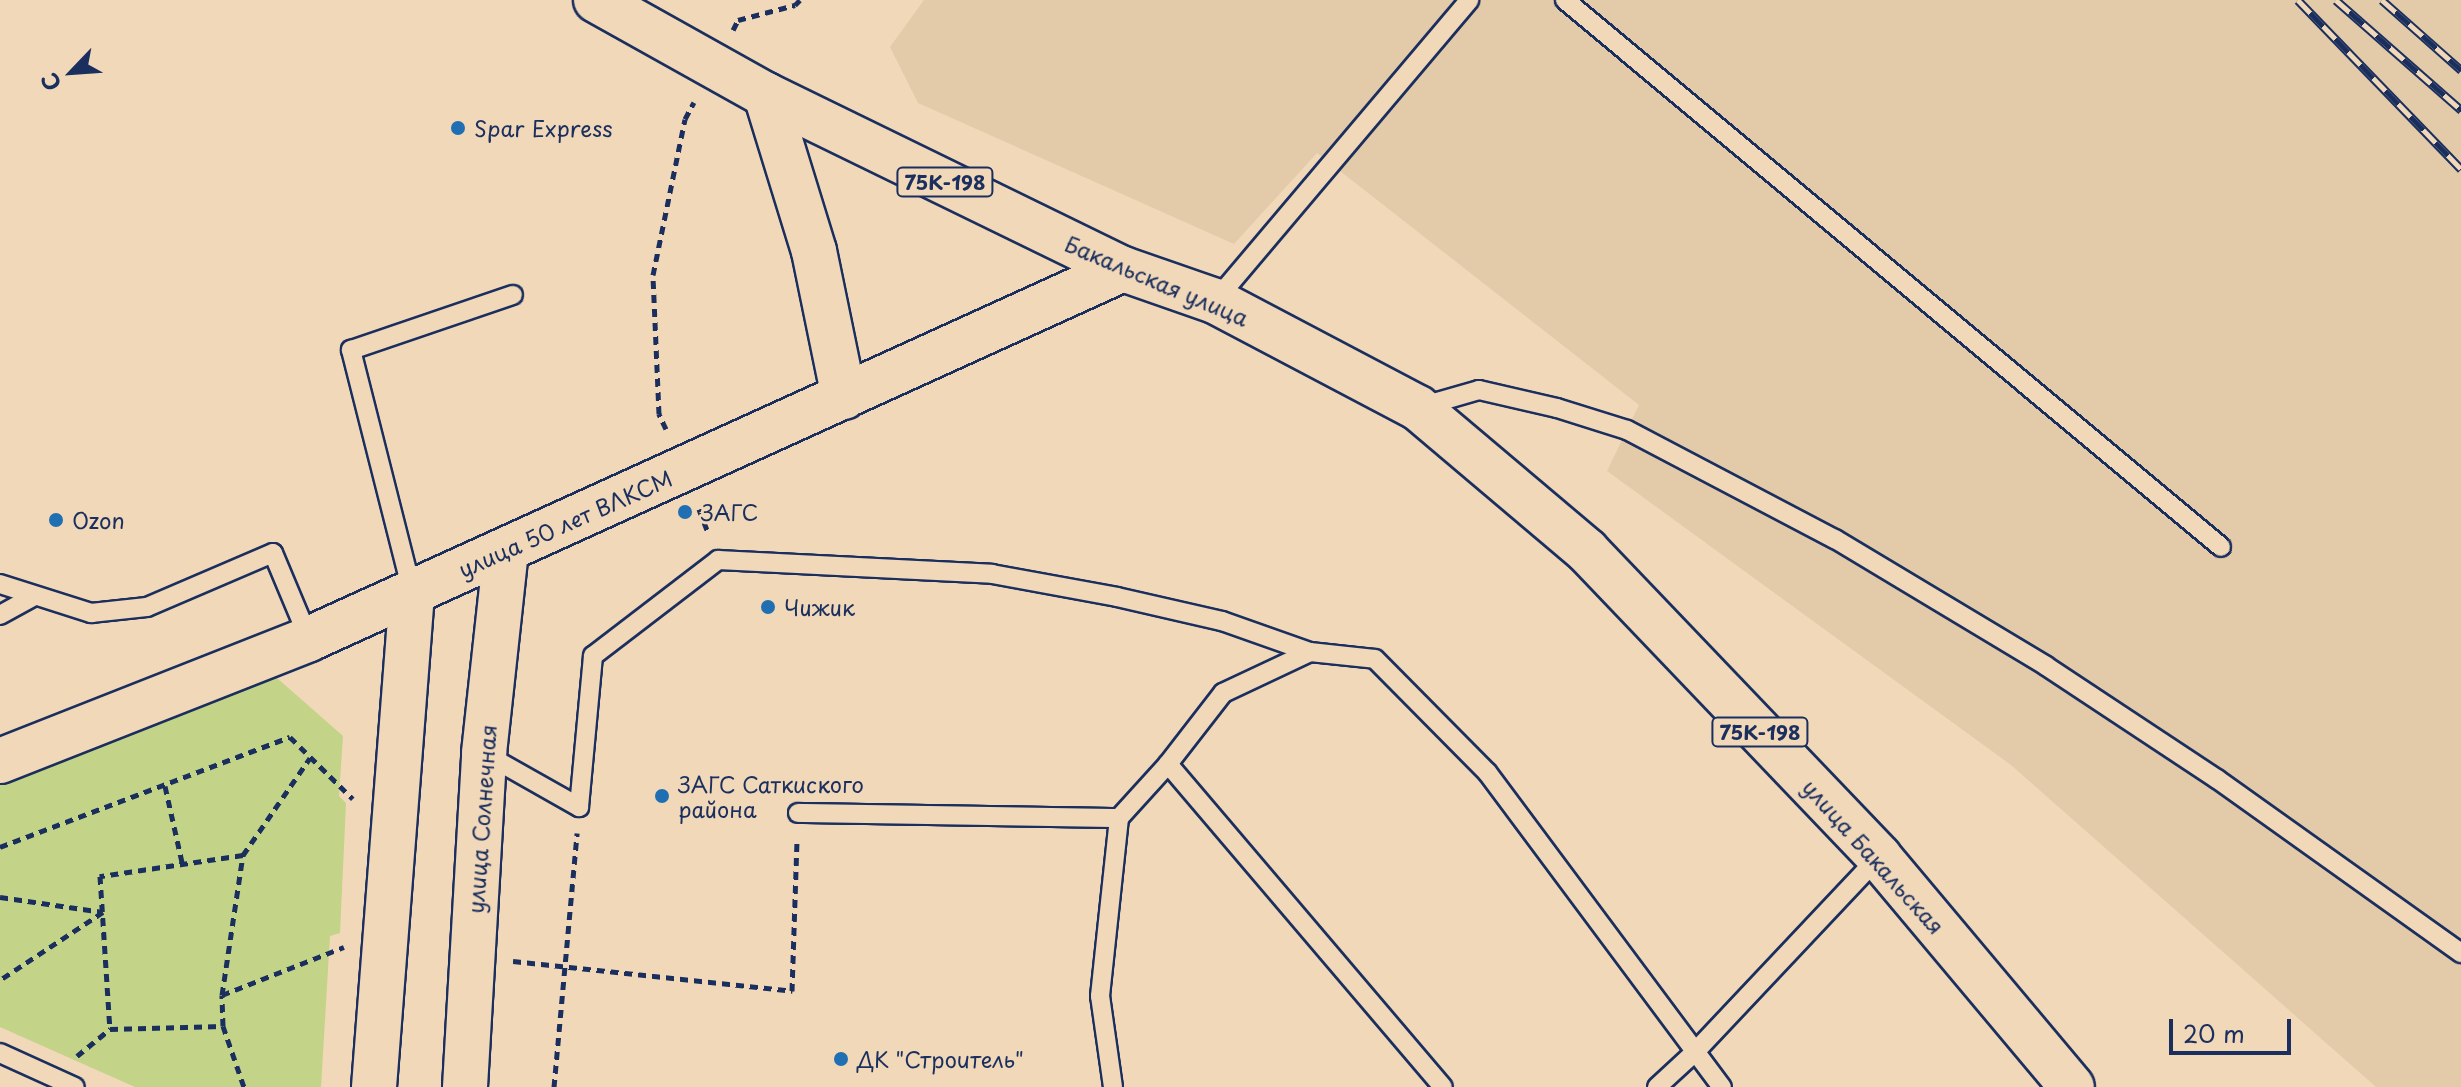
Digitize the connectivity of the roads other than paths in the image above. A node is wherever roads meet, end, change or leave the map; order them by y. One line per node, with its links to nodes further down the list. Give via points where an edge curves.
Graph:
1 (596, 0): 4 (main road, Бакальская улица / 75К-198)
2 (1469, 0): 7 (lane)
3 (1565, 0): 10 (lane)
4 (766, 95): 5 (main road, Бакальская улица / 75К-198); 8 (main road, via 814,251)
5 (1123, 269): 7 (main road, Бакальская улица / 75К-198); 8 (main road, улица 50 лет ВЛКСМ)
6 (513, 295): 13 (lane, via 351,350)
7 (1215, 301): 9 (main road, Бакальская улица / 75К-198)
8 (844, 397): 11 (main road, улица 50 лет ВЛКСМ)
9 (1418, 408): 23 (main road, улица Бакальская / 75К-198, via 1587,551); 24 (lane, via 1479,390 1627,430 1835,539 2046,666 2217,779)
10 (2221, 547)
11 (506, 552): 13 (main road, улица 50 лет ВЛКСМ); 18 (main road, улица Солнечная)
12 (0, 584): 14 (lane)
13 (412, 591): 16 (main road, улица 50 лет ВЛКСМ); 29 (main road)
14 (32, 597): 15 (lane); 16 (lane, via 91,613 147,607 273,553)
15 (0, 615)
16 (309, 639): 19 (main road, улица 50 лет ВЛКСМ)
17 (1310, 652): 18 (lane, via 1222,621 992,574 718,560 593,656 579,807); 20 (lane, via 1223,693); 26 (lane, via 1375,659 1487,772)
18 (484, 753): 30 (main road, улица Солнечная)
19 (0, 761)
20 (1168, 764): 22 (lane); 31 (lane)
21 (798, 813): 22 (lane)
22 (1119, 818): 27 (lane, via 1100,996)
23 (1879, 857): 26 (lane); 34 (main road, улица Бакальская / 75К-198)
24 (2461, 953)
25 (0, 1053): 28 (lane)
26 (1694, 1053): 32 (lane); 33 (lane)
27 (1112, 1084)
28 (75, 1087)
29 (374, 1087)
30 (465, 1087)
31 (1443, 1087)
32 (1657, 1087)
33 (1722, 1087)
34 (2072, 1087)

